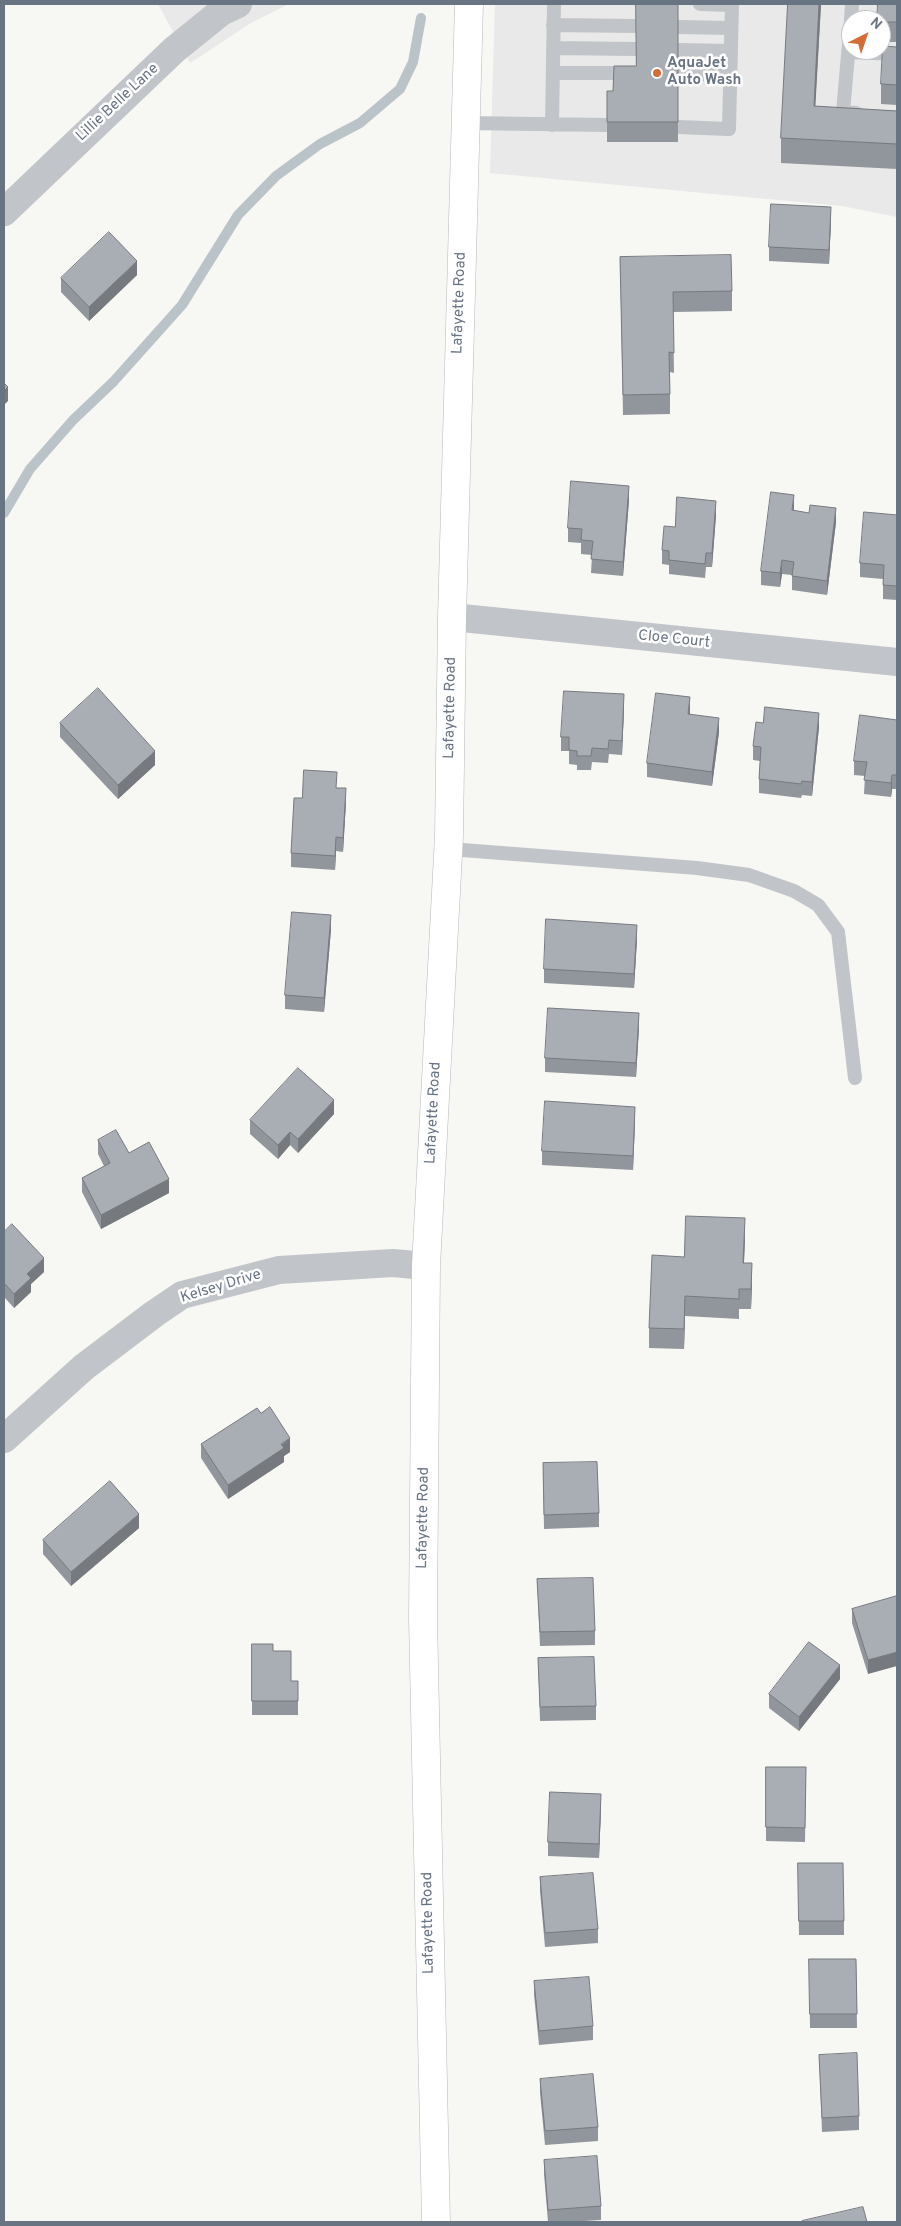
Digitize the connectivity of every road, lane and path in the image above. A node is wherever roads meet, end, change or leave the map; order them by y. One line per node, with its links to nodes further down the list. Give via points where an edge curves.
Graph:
1 (238, 4): 24 (street, Lillie Belle Lane, via 221,12 174,50)
2 (468, 4): 20 (main road, Lafayette Road)
3 (554, 4): 6 (lane)
4 (700, 4): 5 (lane)
5 (732, 4): 9 (lane)
6 (553, 25): 7 (lane); 10 (lane)
7 (636, 26)
8 (678, 27): 9 (lane)
9 (731, 28): 13 (lane)
10 (553, 48): 11 (lane); 15 (lane)
11 (636, 49)
12 (678, 50): 13 (lane)
13 (730, 51): 18 (lane)
14 (849, 60): 19 (lane, via 843,112)
15 (553, 73): 16 (lane); 21 (lane)
16 (636, 73)
17 (678, 74): 18 (lane)
18 (730, 75): 23 (lane, via 729,129)
19 (870, 114)
20 (465, 123): 21 (lane); 25 (main road, Lafayette Road)
21 (552, 125): 22 (lane)
22 (607, 125)
23 (678, 127)
24 (4, 212)
25 (452, 617): 26 (street, Cloe Court); 27 (main road, Lafayette Road)
26 (897, 662)
27 (449, 850): 28 (lane, via 697,868 749,875 794,890 818,905 838,932); 29 (main road, Lafayette Road)
28 (855, 1078)
29 (426, 1266): 30 (street, Kelsey Drive, via 393,1263 279,1270 182,1296 84,1368); 31 (main road, Lafayette Road, via 423,1618)
30 (4, 1439)
31 (436, 2222)

